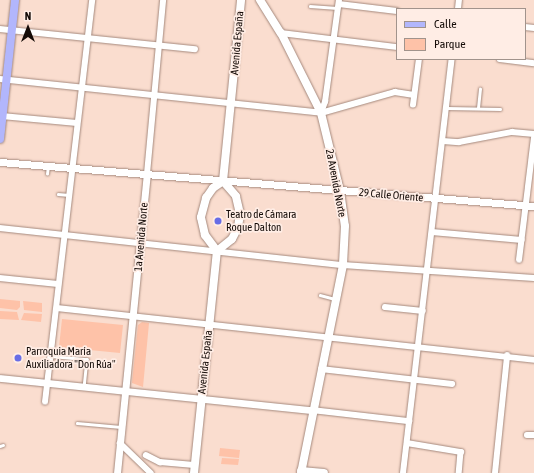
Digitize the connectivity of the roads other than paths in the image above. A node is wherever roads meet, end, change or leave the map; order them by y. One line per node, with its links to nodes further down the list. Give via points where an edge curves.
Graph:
1 (15, 0): 10 (main road)
2 (92, 0): 12 (street)
3 (163, 0): 14 (street, 1a Avenida Norte)
4 (241, 0): 26 (main road, Avenida España)
5 (260, 0): 11 (main road, 2a Avenida Norte)
6 (339, 4): 7 (lane); 8 (street); 13 (street)
7 (310, 6)
8 (396, 11)
9 (0, 29): 10 (street)
10 (12, 30): 12 (street); 21 (main road)
11 (281, 33): 13 (street); 31 (main road, 2a Avenida Norte)
12 (87, 38): 14 (street); 22 (street)
13 (335, 39): 15 (street); 31 (street)
14 (158, 45): 16 (street); 24 (street, 1a Avenida Norte)
15 (396, 46)
16 (195, 49)
17 (419, 60): 25 (street)
18 (452, 60): 28 (street)
19 (508, 60): 20 (street)
20 (534, 63)
21 (3, 79): 22 (street); 32 (main road)
22 (82, 86): 24 (street); 33 (street)
23 (480, 89): 29 (lane)
24 (154, 94): 26 (street); 40 (street, 1a Avenida Norte)
25 (414, 94): 27 (street); 31 (street, via 395,92)
26 (232, 102): 31 (street); 41 (main road, Avenida España)
27 (412, 105)
28 (447, 108): 29 (lane); 37 (street)
29 (478, 108): 30 (lane)
30 (500, 109)
31 (321, 113): 42 (main road, 2a Avenida Norte)
32 (2, 116): 33 (street); 36 (main road)
33 (77, 123): 39 (street)
34 (534, 134): 37 (street, via 512,132 460,142)
35 (534, 138): 46 (street)
36 (0, 140)
37 (443, 141): 45 (street)
38 (0, 162): 39 (street, 29 Calle Oriente, via 48,170)
39 (72, 168): 40 (street, 29 Calle Oriente); 44 (street)
40 (147, 174): 41 (street, 29 Calle Oriente); 52 (street, 1a Avenida Norte)
41 (223, 181): 42 (street, 29 Calle Oriente); 53 (main road, via 206,198 201,217 205,235); 53 (main road, via 236,196 240,214 236,233)
42 (340, 191): 45 (street, 29 Calle Oriente); 55 (main road, 2a Avenida Norte, via 345,226)
43 (58, 194): 44 (lane)
44 (69, 195): 50 (street)
45 (436, 198): 46 (street, 29 Calle Oriente); 49 (street)
46 (526, 206): 47 (street, 29 Calle Oriente); 51 (street)
47 (534, 206)
48 (0, 228): 50 (street)
49 (432, 232): 51 (street); 56 (street)
50 (64, 235): 52 (street); 59 (street)
51 (522, 240): 54 (street)
52 (140, 243): 53 (street); 65 (street, 1a Avenida Norte)
53 (218, 251): 55 (street); 66 (main road, Avenida España)
54 (519, 260)
55 (343, 265): 56 (street); 61 (main road, 2a Avenida Norte)
56 (427, 270): 58 (street); 64 (street)
57 (0, 278): 59 (street)
58 (534, 278)
59 (58, 284): 63 (street)
60 (320, 295): 61 (lane)
61 (336, 299): 67 (main road, 2a Avenida Norte)
62 (385, 307): 64 (street)
63 (57, 308): 65 (street); 69 (street)
64 (423, 311): 68 (street)
65 (134, 316): 66 (street); 78 (street, 1a Avenida Norte)
66 (209, 324): 67 (street); 79 (main road, Avenida España)
67 (327, 338): 68 (street); 72 (main road, 2a Avenida Norte)
68 (418, 346): 70 (street); 74 (street)
69 (50, 356): 75 (street); 77 (lane, via 86,359)
70 (507, 356): 71 (street); 97 (street)
71 (534, 360)
72 (321, 369): 74 (street); 81 (main road, 2a Avenida Norte)
73 (0, 378): 75 (street)
74 (414, 379): 76 (street); 82 (street)
75 (47, 383): 77 (street); 80 (street)
76 (452, 384)
77 (84, 387): 78 (street)
78 (125, 391): 79 (street); 84 (street, 1a Avenida Norte)
79 (202, 398): 81 (street); 90 (main road, Avenida España)
80 (45, 402)
81 (312, 410): 82 (street); 91 (main road, 2a Avenida Norte)
82 (409, 421): 88 (street)
83 (77, 423): 84 (lane)
84 (122, 428): 87 (street, 1a Avenida Norte)
85 (527, 435): 86 (street)
86 (534, 435)
87 (120, 443): 92 (street, 1a Avenida Norte); 93 (street)
88 (407, 443): 95 (street); 96 (street, via 461,452)
89 (146, 455): 90 (street, via 160,462)
90 (194, 469)
91 (301, 472): 94 (main road)
92 (117, 473)
93 (151, 473)
94 (324, 473)
95 (404, 473)
96 (459, 473)
97 (495, 473)

